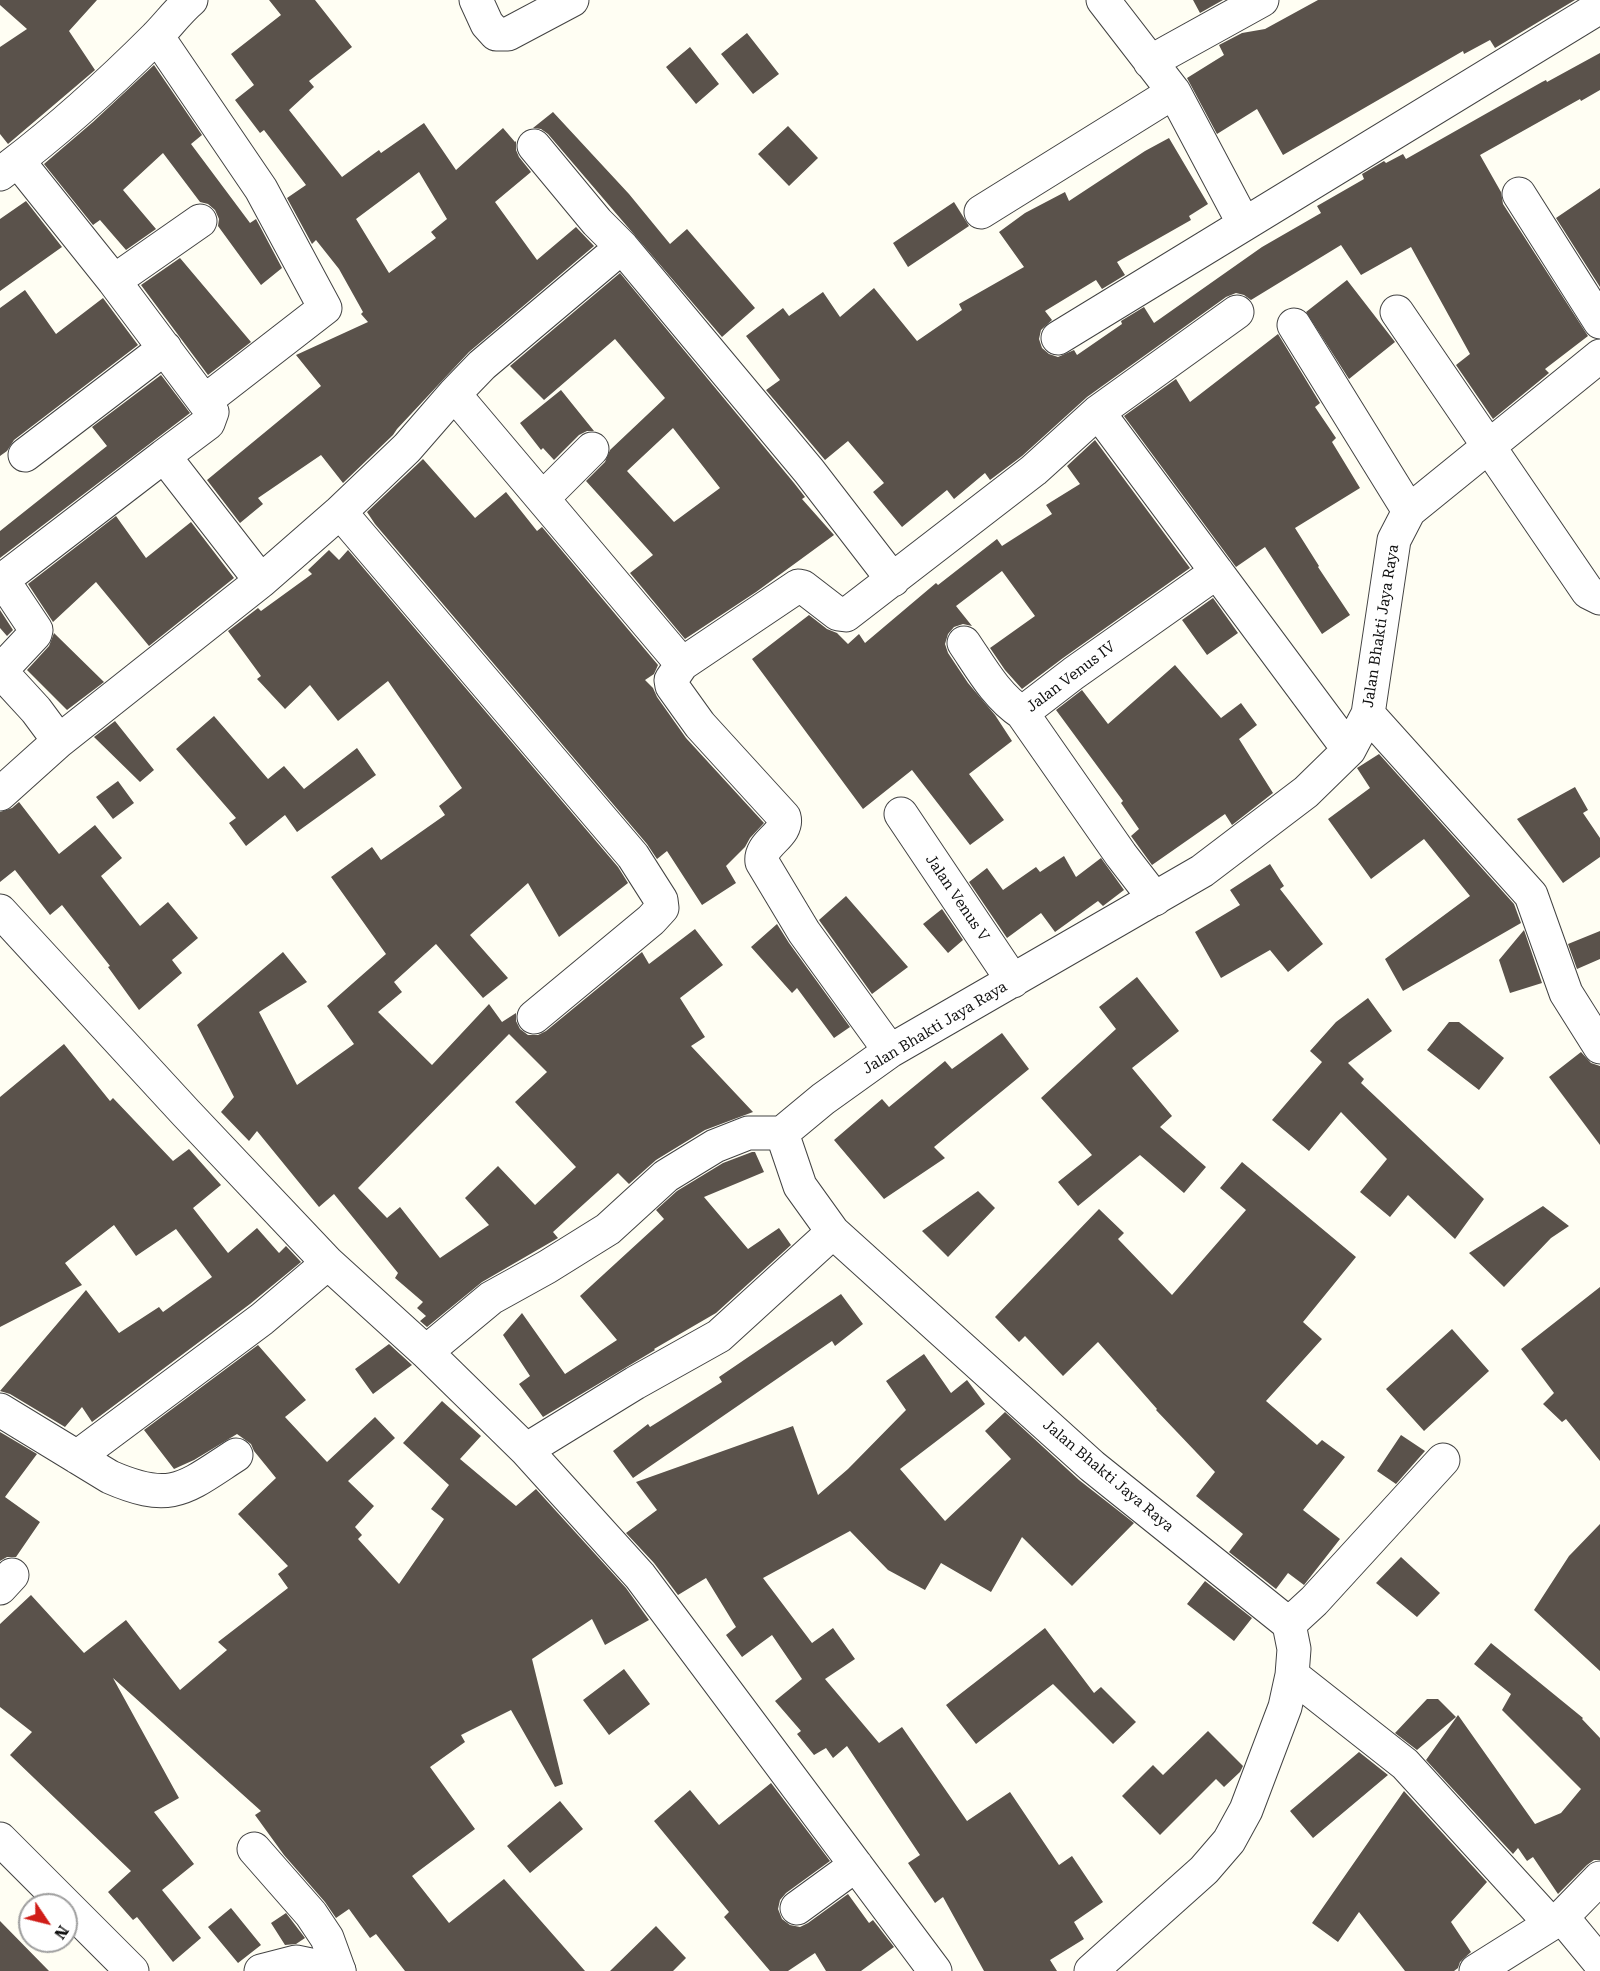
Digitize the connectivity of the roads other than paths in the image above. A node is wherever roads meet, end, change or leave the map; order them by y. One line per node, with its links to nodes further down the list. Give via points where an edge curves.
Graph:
1 (191, 0): 7 (street)
2 (476, 0): 3 (street, via 496,34 508,34)
3 (572, 0)
4 (1103, 0): 8 (street)
5 (1262, 0): 8 (street)
6 (1600, 8): 15 (street)
7 (157, 36): 11 (street); 26 (street, via 261,189 325,308)
8 (1150, 62): 9 (street)
9 (1174, 92): 13 (street); 15 (street)
10 (534, 146): 16 (street)
11 (9, 167): 17 (street)
12 (1519, 194): 20 (street)
13 (981, 212)
14 (200, 221): 17 (street)
15 (1244, 224): 22 (street)
16 (622, 247): 25 (street, via 482,365); 36 (street, via 809,471)
17 (114, 281): 23 (street)
18 (1237, 312): 27 (street)
19 (1397, 312): 28 (street)
20 (1600, 322)
21 (1294, 325): 33 (street)
22 (1058, 338)
23 (165, 348): 26 (street); 30 (street)
24 (1600, 356): 28 (street, Jalan Bhakti Jaya Raya)
25 (454, 394): 32 (street); 34 (street, via 407,448)
26 (206, 401): 31 (street, via 212,412 208,423)
27 (1098, 412): 35 (street); 36 (street, via 1034,470)
28 (1489, 447): 33 (street, Jalan Bhakti Jaya Raya); 38 (street, via 1587,592)
29 (592, 448): 32 (street)
30 (25, 455)
31 (164, 456): 37 (street); 43 (street, via 9,575 8,588 36,630 5,666 3,674)
32 (543, 498): 40 (street)
33 (1409, 511): 42 (street, Jalan Bhakti Jaya Raya, via 1394,540)
34 (340, 512): 37 (street); 50 (street, via 633,856 661,900 662,908 651,920)
35 (1217, 572): 41 (street, Jalan Venus IV); 44 (street)
36 (893, 580): 40 (street, via 846,615 798,586)
37 (261, 581): 43 (street)
38 (1600, 598)
39 (964, 643): 41 (street, via 999,694)
40 (682, 664): 52 (street, via 671,680 672,686 700,725 784,817 786,822 763,851 762,862 804,932)
41 (1022, 713): 47 (street, Jalan Venus IV)
42 (1368, 714): 44 (street, Jalan Bhakti Jaya Raya); 51 (street, via 1531,895 1566,993)
43 (59, 741): 45 (street)
44 (1349, 750): 47 (street, Jalan Bhakti Jaya Raya, via 1306,792 1202,871)
45 (0, 794)
46 (901, 814): 49 (street, Jalan Venus V)
47 (1155, 899): 49 (street, Jalan Bhakti Jaya Raya)
48 (0, 911): 55 (street)
49 (1013, 981): 52 (street, Jalan Bhakti Jaya Raya)
50 (534, 1017)
51 (1600, 1047)
52 (890, 1051): 53 (street, Jalan Bhakti Jaya Raya)
53 (782, 1133): 54 (street, Jalan Bhakti Jaya Raya, via 801,1186); 56 (street, via 748,1133 715,1146 666,1176 608,1229 491,1298)
54 (833, 1232): 58 (street, via 719,1336); 62 (street, Jalan Bhakti Jaya Raya, via 1092,1466)
55 (327, 1263): 56 (street); 60 (street, via 262,1319)
56 (426, 1352): 58 (street)
57 (0, 1410): 60 (street)
58 (526, 1450): 66 (street, via 640,1576)
59 (236, 1455): 60 (street, via 172,1491 124,1483)
60 (77, 1457)
61 (1443, 1460): 62 (street)
62 (1289, 1624): 63 (street, via 1294,1650)
63 (1292, 1675): 69 (street, via 1406,1764); 75 (street, via 1285,1707 1246,1810 1229,1841 1204,1870)
64 (0, 1839): 71 (street)
65 (254, 1849): 73 (street, via 311,1914 327,1938)
66 (856, 1865): 68 (street); 74 (street)
67 (1600, 1878): 69 (street)
68 (797, 1908)
69 (1556, 1920): 70 (street); 76 (street)
70 (1600, 1964)
71 (132, 1971)
72 (261, 1971): 73 (street, via 296,1962)
73 (339, 1971)
74 (935, 1971)
75 (1091, 1971)
76 (1476, 1971)

